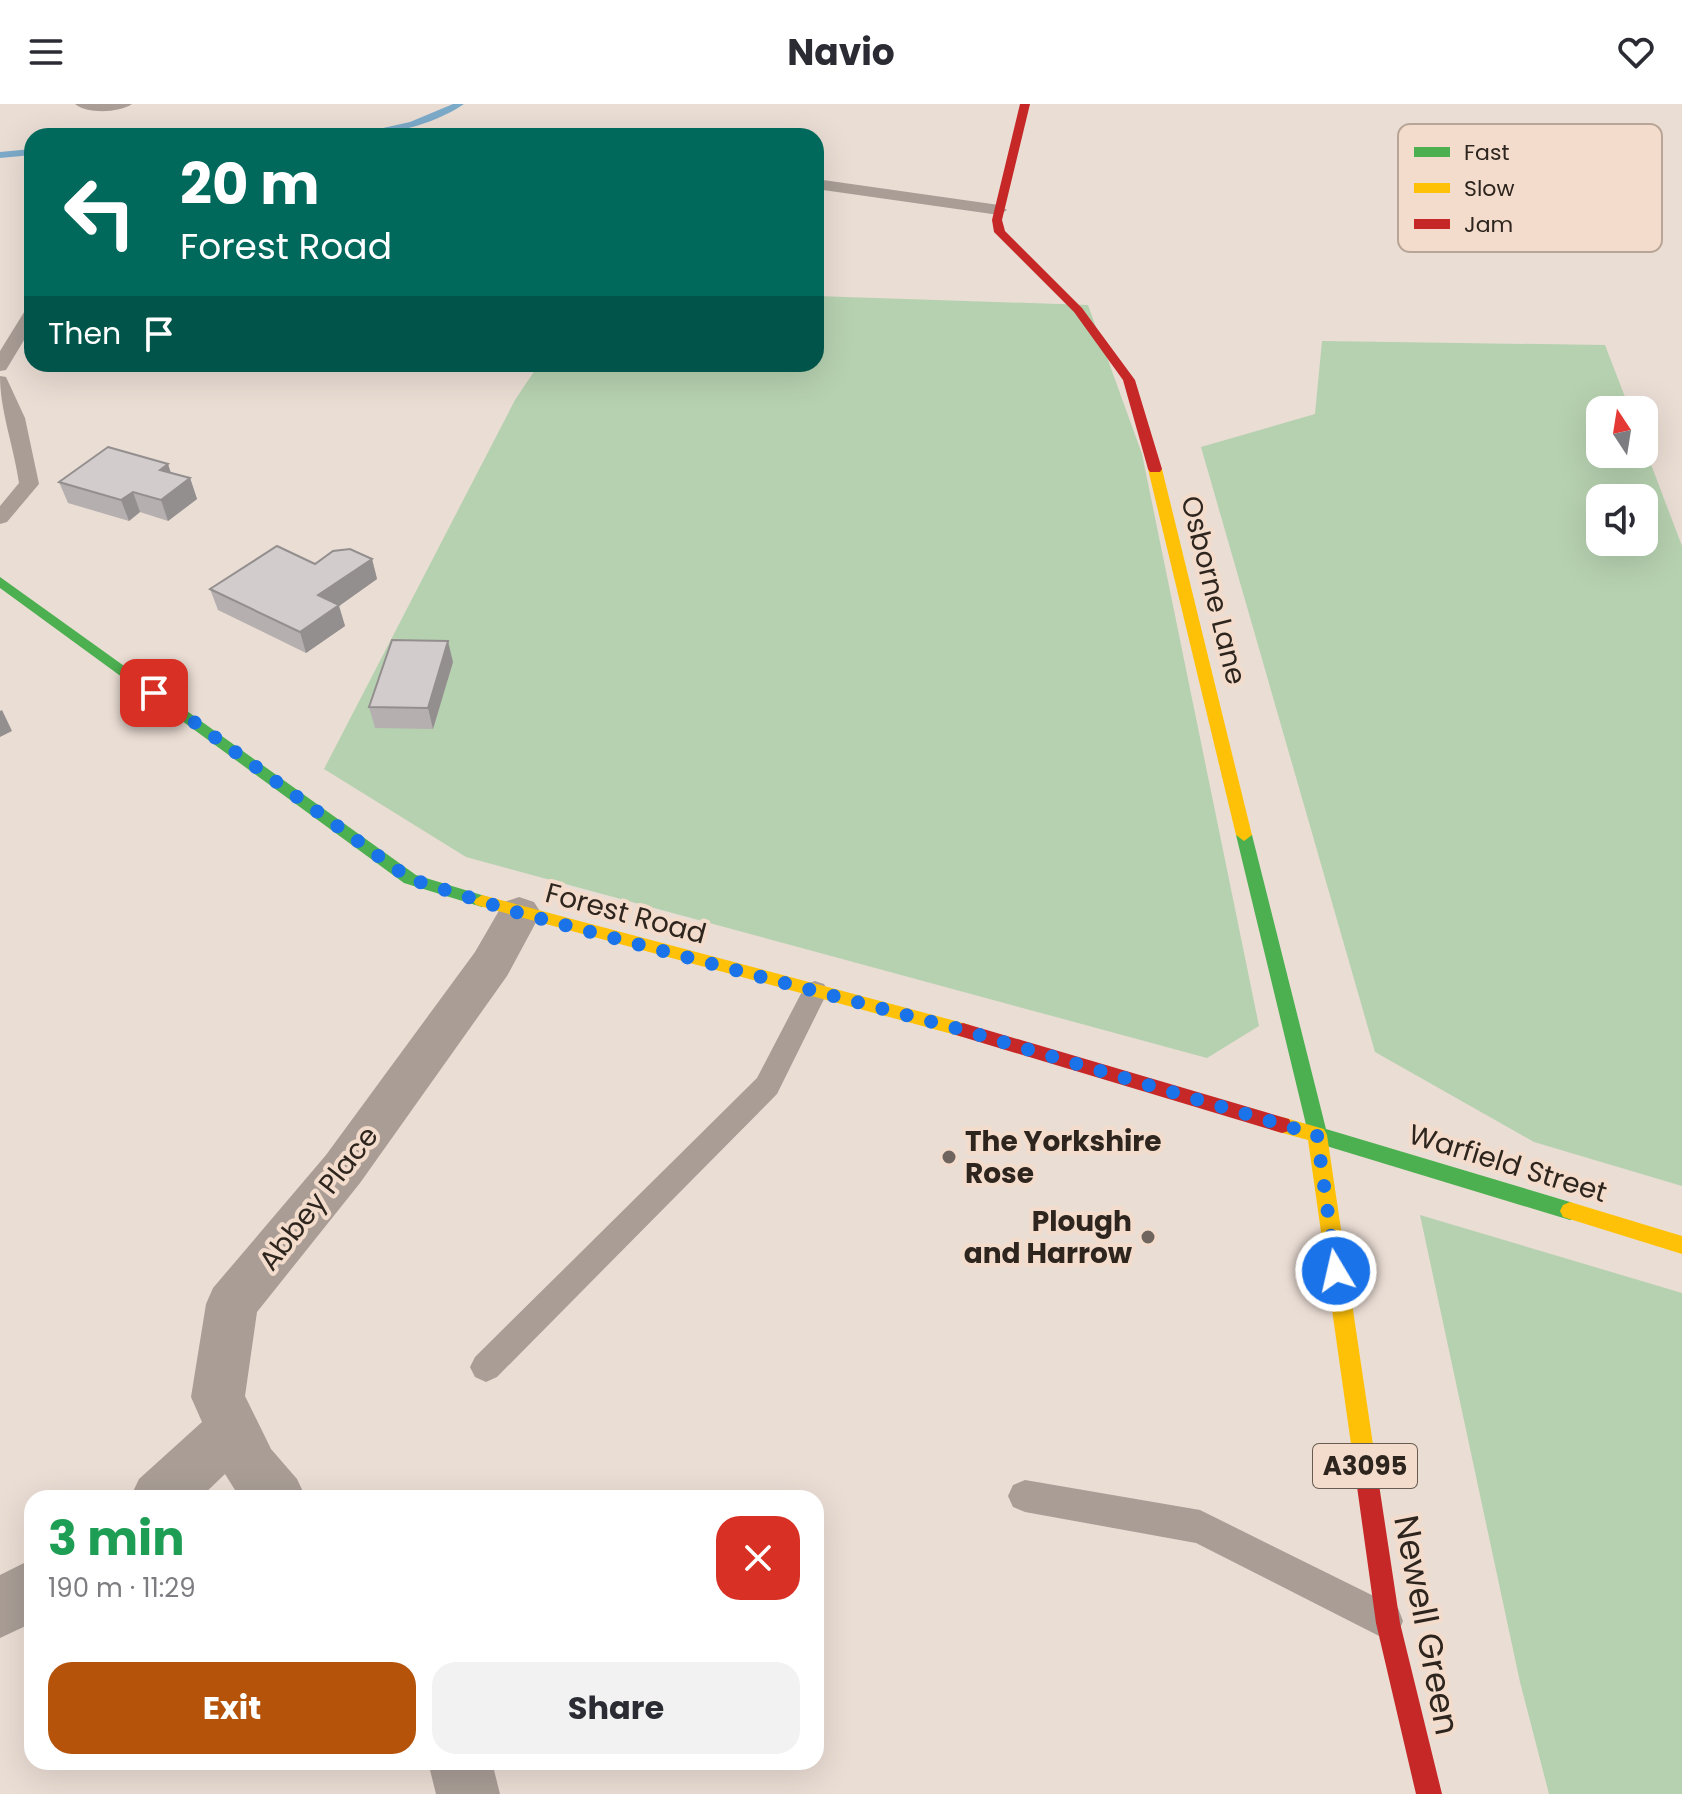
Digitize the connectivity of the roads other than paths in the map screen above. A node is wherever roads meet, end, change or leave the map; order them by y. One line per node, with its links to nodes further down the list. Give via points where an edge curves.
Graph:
1 (82, 104): 2 (lane)
2 (125, 104)
3 (1025, 104): 5 (main road)
4 (824, 185): 5 (lane)
5 (999, 210): 13 (main road, Osborne Lane, via 1000,232 1078,310 1129,380 1147,434)
6 (24, 326): 7 (lane)
7 (0, 366)
8 (0, 381): 9 (lane, via 24,446 29,484)
9 (0, 518)
10 (0, 581): 11 (main road, Forest Road, via 410,879)
11 (519, 913): 12 (main road, Forest Road); 16 (street, Abbey Place, via 491,964 343,1169 232,1304 218,1397)
12 (815, 991): 13 (main road, Forest Road); 15 (lane, via 767,1086)
13 (1317, 1135): 14 (main road, Warfield Street); 22 (main road, Newell Green / A3095)
14 (1682, 1245)
15 (486, 1367)
16 (233, 1430): 17 (street); 18 (street, Abbey Place, via 251,1468)
17 (168, 1490)
18 (270, 1490)
19 (1025, 1496): 22 (lane, via 1200,1527)
20 (24, 1594): 21 (street)
21 (0, 1608)
22 (1388, 1623): 25 (main road, Newell Green / A3095)
23 (462, 1770): 24 (street)
24 (468, 1794)
25 (1429, 1794)

